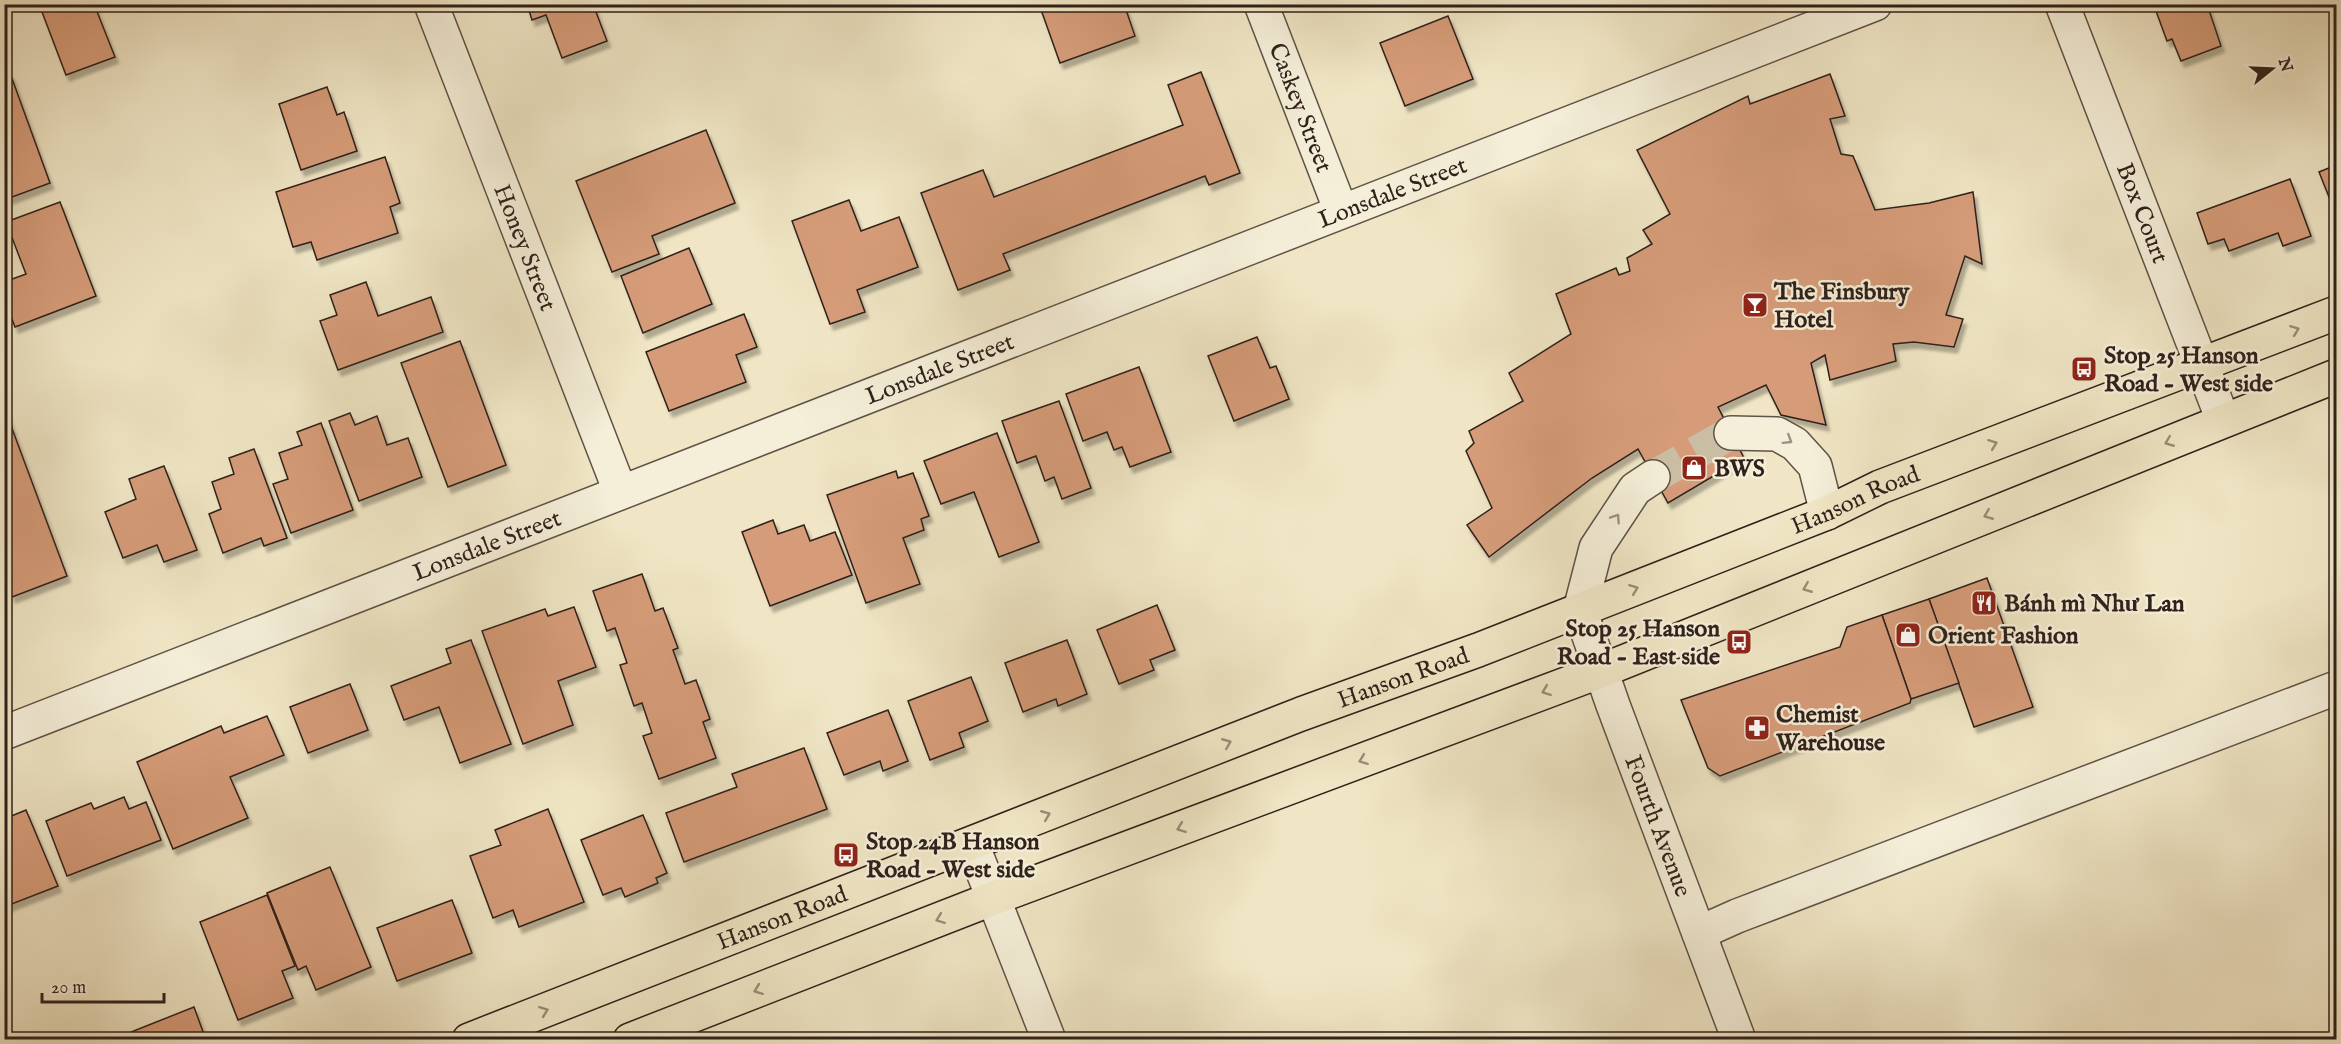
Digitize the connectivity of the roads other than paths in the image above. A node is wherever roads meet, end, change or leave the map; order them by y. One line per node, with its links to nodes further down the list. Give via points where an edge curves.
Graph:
1 (431, 4): 12 (street, Honey Street)
2 (1261, 4): 5 (street, Caskey Street)
3 (1875, 4): 5 (street, Lonsdale Street)
4 (2062, 4): 7 (street, Box Court)
5 (1341, 212): 12 (street, Lonsdale Street)
6 (2337, 313): 7 (main road, Hanson Road, one-way to 6)
7 (2201, 366): 9 (street, Box Court); 13 (main road, Hanson Road, one-way to 7, via 1880,487)
8 (2337, 376): 9 (main road)
9 (2223, 420): 15 (main road, one-way to 15)
10 (1731, 433): 13 (street, one-way to 13, via 1778,434 1795,444 1815,466)
11 (1653, 477): 14 (street, one-way to 11, via 1596,548 1635,489)
12 (620, 491): 17 (street, Lonsdale Street)
13 (1827, 513): 14 (main road, Hanson Road, one-way to 13)
14 (1580, 610): 15 (street, Fourth Avenue); 18 (main road, Hanson Road, one-way to 14, via 1301,714)
15 (1601, 670): 19 (main road, one-way to 19); 20 (street, Fourth Avenue)
16 (2337, 688): 20 (street)
17 (4, 733)
18 (972, 844): 19 (street); 21 (main road, Hanson Road, one-way to 18)
19 (994, 898): 22 (main road, one-way to 22); 23 (street)
20 (1699, 933): 24 (street, Fourth Avenue)
21 (470, 1040)
22 (630, 1040)
23 (1049, 1040)
24 (1739, 1040)

